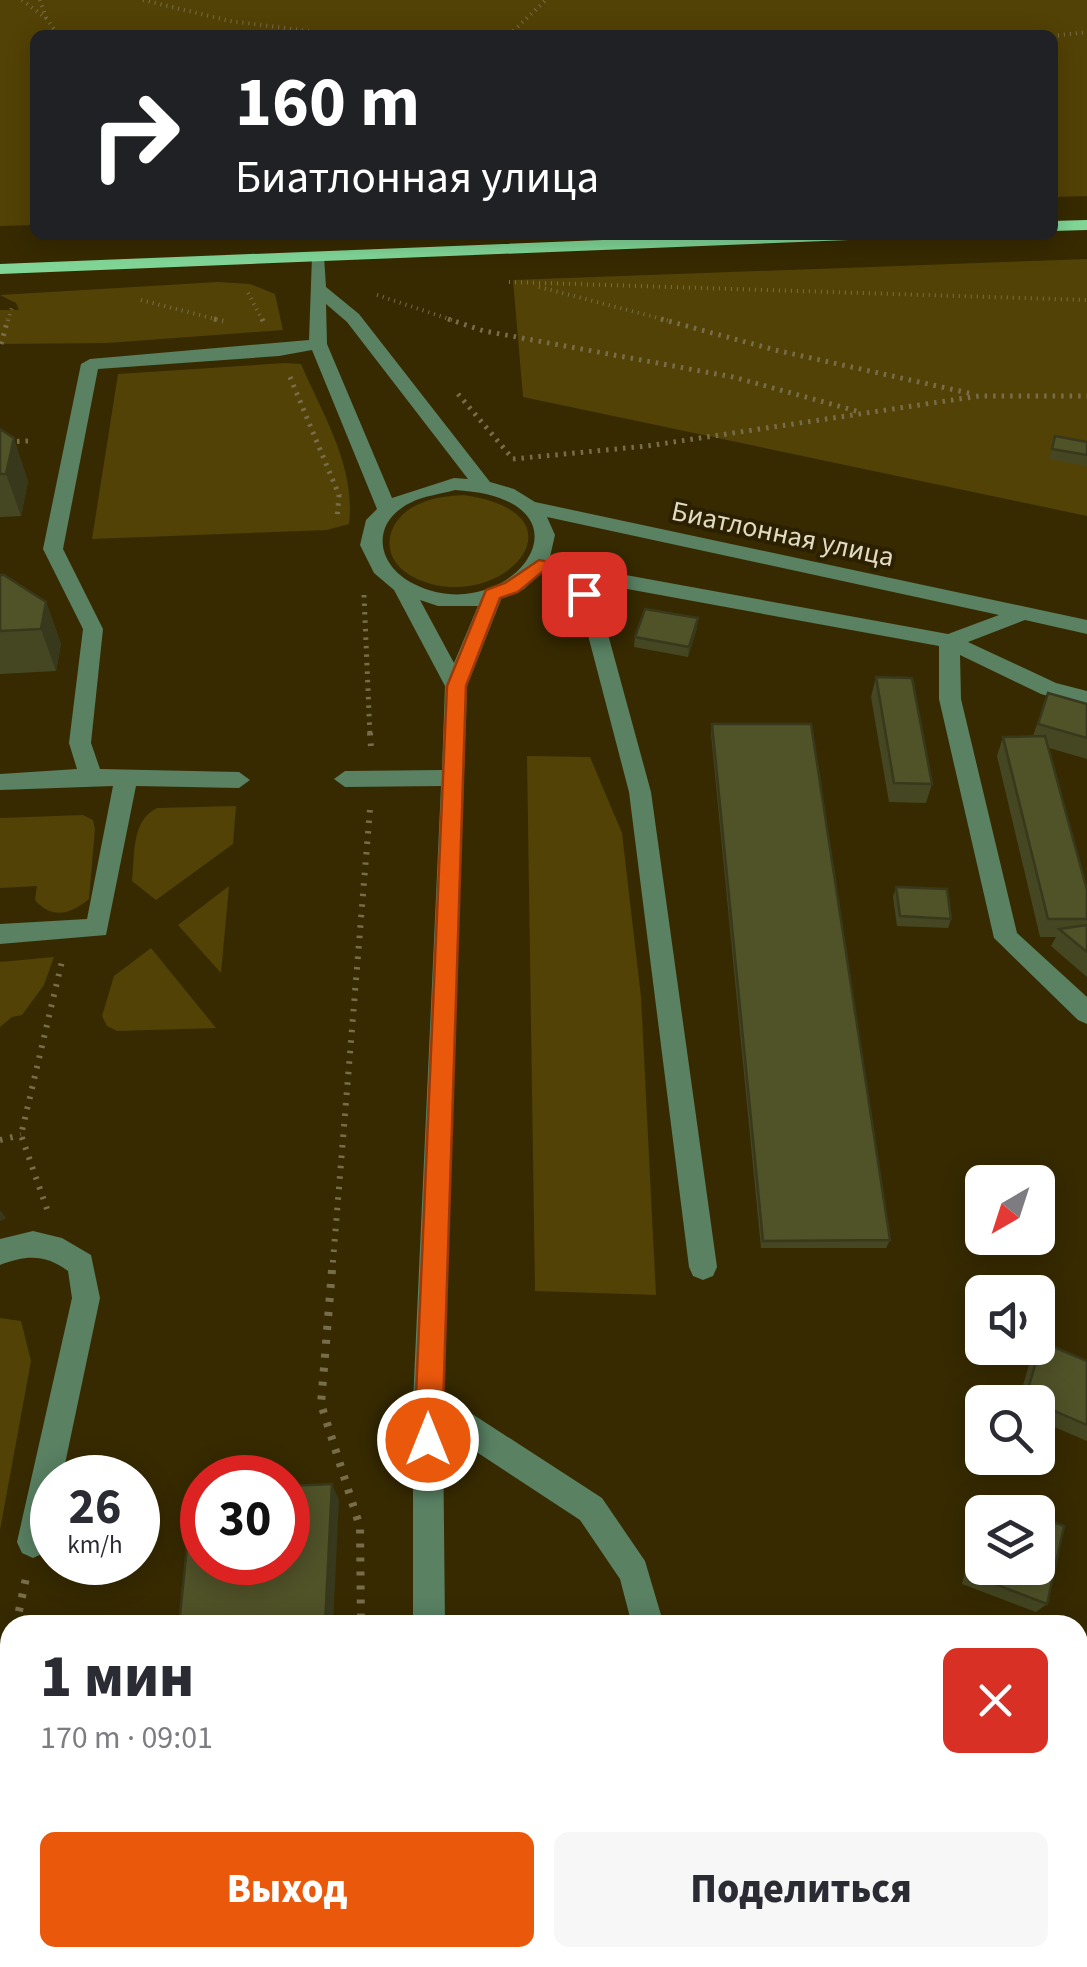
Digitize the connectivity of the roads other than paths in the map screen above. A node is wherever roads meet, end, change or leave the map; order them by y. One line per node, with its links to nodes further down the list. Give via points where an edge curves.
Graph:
1 (1087, 225): 2 (main road)
2 (1058, 226)
3 (734, 240): 4 (main road)
4 (318, 258): 5 (main road); 6 (street)
5 (0, 268)
6 (319, 289): 7 (street); 8 (street, via 353,318)
7 (318, 344): 10 (street); 20 (street, via 90,364 53,548 92,629 80,743)
8 (483, 486): 9 (street); 10 (street, via 427,488)
9 (531, 507): 11 (street, via 548,535); 15 (street, Биатлонная улица)
10 (387, 510): 13 (street, via 369,544 373,562)
11 (539, 566): 12 (street); 14 (street)
12 (575, 573): 17 (street); 29 (street, via 594,616 640,792)
13 (404, 588): 14 (street, via 432,597); 18 (street)
14 (493, 594): 18 (street)
15 (1024, 612): 16 (street, Биатлонная улица); 17 (street)
16 (1087, 627)
17 (949, 641): 19 (street); 27 (street, via 950,699 1006,938)
18 (456, 686): 22 (street)
19 (1087, 700)
20 (91, 777): 21 (street); 25 (street)
21 (126, 777): 24 (street); 26 (street, via 98,928)
22 (453, 778): 23 (street); 30 (street)
23 (344, 779)
24 (239, 780)
25 (0, 782)
26 (0, 934)
27 (1087, 1013)
28 (0, 1252): 31 (street, via 18,1244 59,1246 80,1264 86,1298)
29 (703, 1267)
30 (428, 1402): 32 (street); 33 (street, via 591,1509 634,1572)
31 (53, 1455)
32 (428, 1615)
33 (645, 1615)

